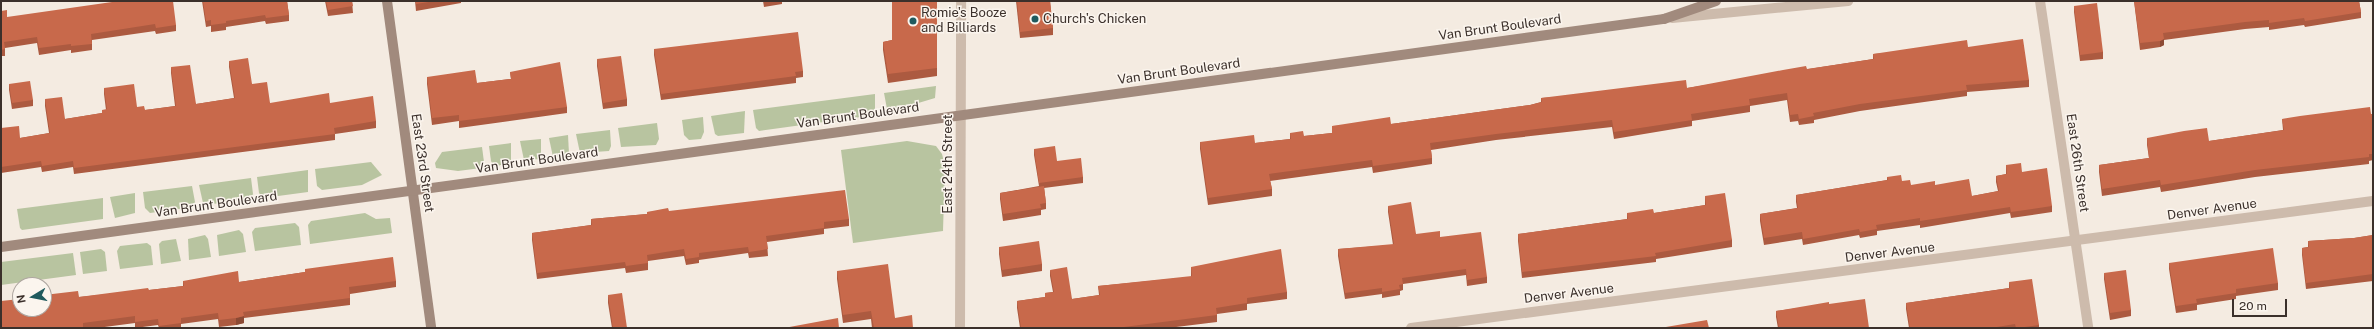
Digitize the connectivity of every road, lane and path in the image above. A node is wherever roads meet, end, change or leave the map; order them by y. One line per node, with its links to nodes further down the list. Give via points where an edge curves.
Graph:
1 (387, 1): 8 (street, East 23rd Street)
2 (961, 1): 7 (street, East 24th Street)
3 (1716, 1): 6 (street, Van Brunt Boulevard)
4 (1848, 1): 6 (street)
5 (2040, 1): 10 (street, East 26th Street)
6 (1664, 19): 7 (street, Van Brunt Boulevard)
7 (962, 115): 8 (street, Van Brunt Boulevard); 13 (street, East 24th Street)
8 (413, 192): 11 (street, Van Brunt Boulevard); 12 (street, East 23rd Street)
9 (2373, 201): 10 (street, Denver Avenue)
10 (2076, 242): 14 (street, Denver Avenue); 15 (street, East 26th Street)
11 (1, 247)
12 (431, 328)
13 (960, 328)
14 (1411, 328)
15 (2088, 328)

